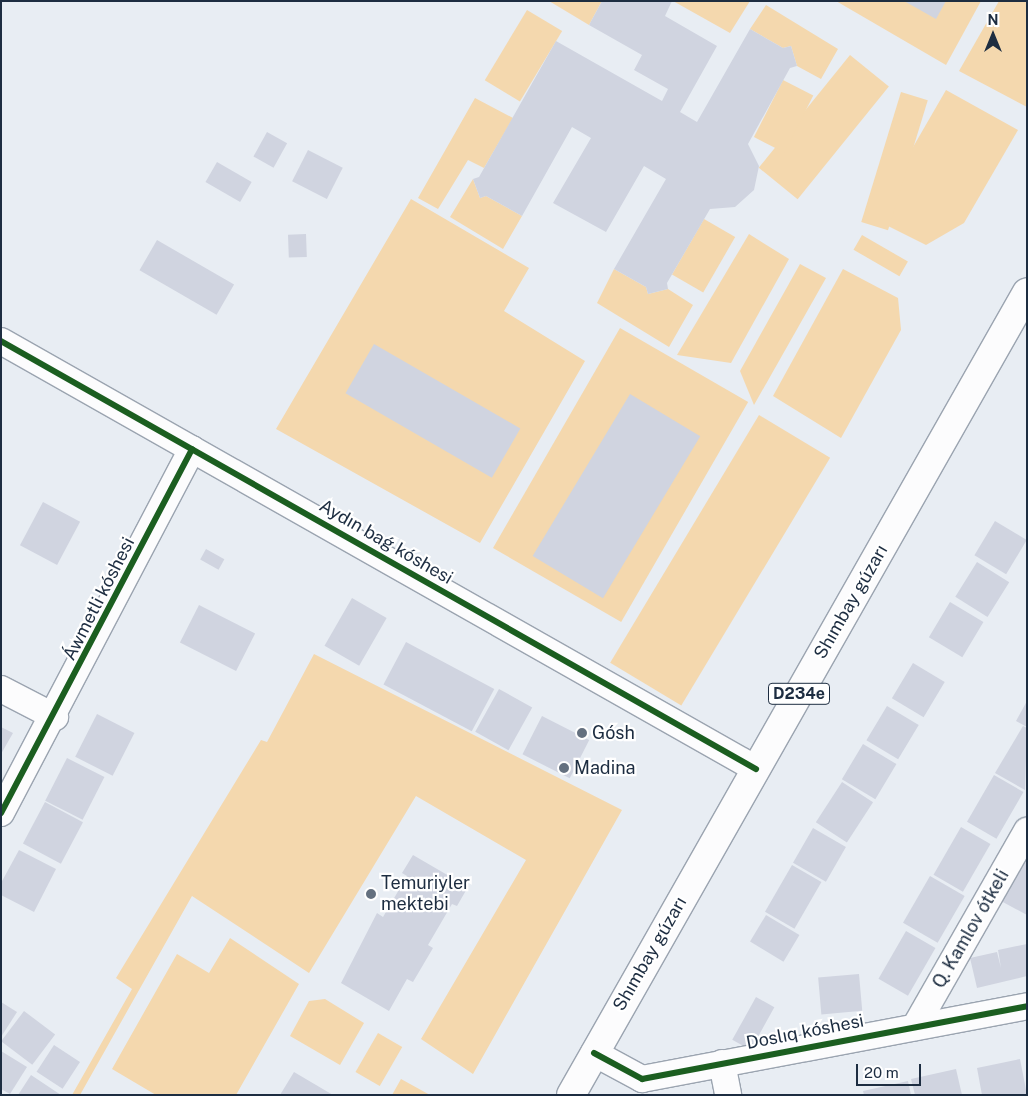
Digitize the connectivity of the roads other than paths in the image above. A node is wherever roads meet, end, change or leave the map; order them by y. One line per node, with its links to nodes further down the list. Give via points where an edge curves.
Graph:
1 (1027, 292): 6 (main road, Shımbay gúzarı / D234e)
2 (1, 341): 3 (street, Aydın baǵ kóshesi)
3 (192, 449): 5 (street, Áwmetli kóshesi); 6 (street, Aydın baǵ kóshesi)
4 (1, 689): 5 (street)
5 (55, 717): 7 (street, Áwmetli kóshesi)
6 (756, 769): 11 (main road, Shımbay gúzarı / D234e)
7 (1, 813)
8 (1027, 831): 10 (street, Q. Kamlov ótkeli)
9 (1027, 1006): 10 (street, Doslıq kóshesi)
10 (914, 1027): 12 (street, Doslıq kóshesi)
11 (594, 1053): 12 (street, Doslıq kóshesi, via 642,1079); 13 (main road, Shımbay gúzarı / D234e)
12 (722, 1063): 14 (street)
13 (571, 1095)
14 (728, 1095)

